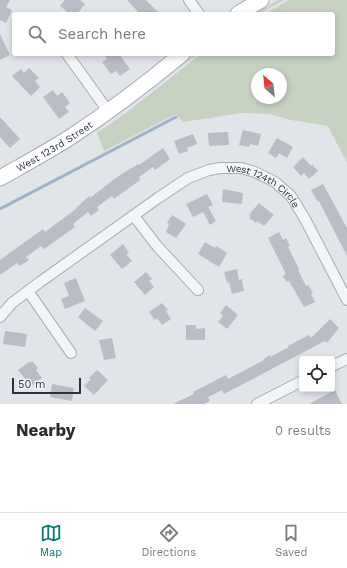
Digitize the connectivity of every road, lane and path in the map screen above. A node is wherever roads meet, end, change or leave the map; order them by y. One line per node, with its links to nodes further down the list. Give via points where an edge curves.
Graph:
1 (189, 0): 3 (street)
2 (261, 0): 4 (street)
3 (198, 12)
4 (241, 12)
5 (68, 56): 7 (street)
6 (180, 56): 7 (street, West 123rd Street)
7 (108, 111): 8 (street, West 123rd Street)
8 (0, 178)
9 (134, 216): 10 (street, via 157,246); 11 (street, West 124th Circle); 12 (street, West 124th Circle, via 198,173 231,168 255,172 275,182 291,196)
10 (198, 290)
11 (28, 291): 13 (street, West 124th Circle, via 12,303); 14 (street)
12 (347, 300)
13 (0, 317)
14 (71, 353)
15 (347, 359): 16 (street)
16 (335, 365)
17 (299, 383): 18 (street)
18 (257, 404)

